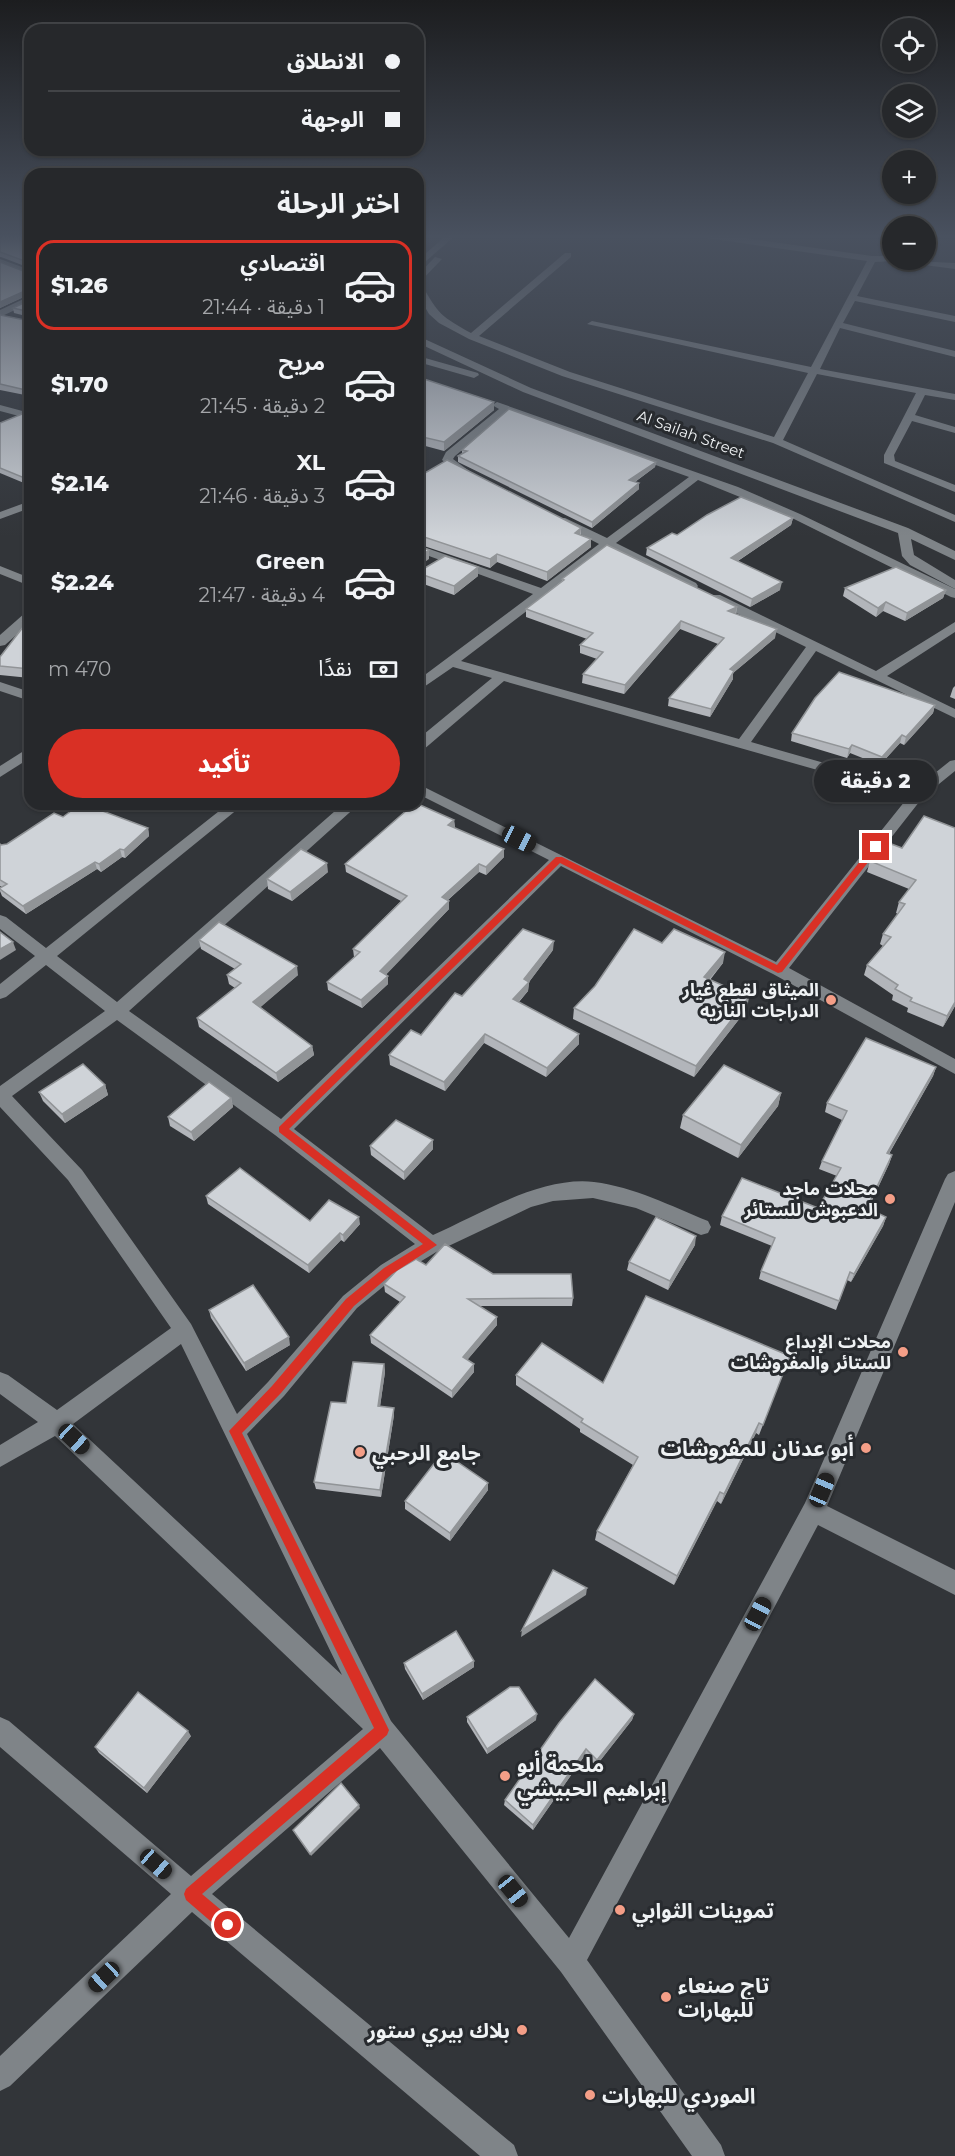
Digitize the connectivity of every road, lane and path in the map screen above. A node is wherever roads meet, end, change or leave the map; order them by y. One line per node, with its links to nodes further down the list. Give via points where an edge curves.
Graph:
1 (647, 336): 8 (street)
2 (832, 336): 8 (street)
3 (883, 336): 6 (street)
4 (472, 337): 18 (street, via 566,374)
5 (424, 339): 9 (street, Al Sailah Street)
6 (955, 354)
7 (424, 361): 9 (street)
8 (814, 371): 10 (street); 18 (street)
9 (527, 390): 26 (street, Al Sailah Street)
10 (922, 391): 11 (street); 16 (street)
11 (955, 397)
12 (485, 400): 14 (street)
13 (0, 408): 15 (street)
14 (507, 408): 19 (street); 20 (street, via 447,460)
15 (24, 414)
16 (909, 417): 17 (street); 21 (street, via 889,455 890,463)
17 (955, 430)
18 (777, 441): 25 (street)
19 (698, 475): 27 (street); 36 (street, via 796,516)
20 (475, 477)
21 (955, 489)
22 (24, 506): 24 (street)
23 (546, 513): 27 (street)
24 (0, 516)
25 (955, 519)
26 (904, 531): 29 (street, Al Sailah Street); 34 (street, via 908,556)
27 (608, 544): 35 (street); 40 (street)
28 (424, 550): 30 (street)
29 (955, 556)
30 (444, 558): 31 (street); 35 (street)
31 (427, 569)
32 (0, 570): 33 (street)
33 (24, 580)
34 (955, 585)
35 (542, 593): 41 (street)
36 (955, 594)
37 (24, 621): 39 (street)
38 (955, 626): 42 (street)
39 (0, 642)
40 (813, 646): 42 (street); 49 (street)
41 (451, 662): 43 (street); 44 (street)
42 (879, 675): 47 (street)
43 (501, 677): 48 (street); 49 (street)
44 (424, 682)
45 (0, 686): 46 (street)
46 (24, 696)
47 (955, 714)
48 (424, 742)
49 (743, 744): 54 (street)
50 (24, 755): 52 (street)
51 (955, 764): 54 (street)
52 (0, 773)
53 (424, 791): 57 (street)
54 (918, 794): 60 (street)
55 (230, 810): 59 (street)
56 (345, 810): 62 (street)
57 (559, 859): 60 (street); 65 (street)
58 (0, 921): 59 (street)
59 (46, 958): 61 (street); 62 (street)
60 (778, 970): 63 (street)
61 (0, 993)
62 (117, 1011): 64 (street); 65 (street)
63 (955, 1067)
64 (0, 1096): 69 (street, via 75,1175)
65 (282, 1130): 68 (street)
66 (955, 1179): 74 (street)
67 (701, 1227): 68 (street, via 639,1202 593,1190 553,1193 526,1201)
68 (431, 1245): 72 (street, via 388,1271 350,1302)
69 (184, 1330): 71 (street); 72 (street)
70 (0, 1382): 71 (street)
71 (57, 1423): 73 (street); 77 (street)
72 (235, 1431): 77 (street)
73 (0, 1457)
74 (813, 1511): 75 (street); 79 (street)
75 (955, 1583)
76 (0, 1730): 78 (street)
77 (382, 1730): 78 (street); 79 (street)
78 (191, 1894): 80 (street); 81 (street)
79 (571, 1962): 82 (street)
80 (0, 2076)
81 (503, 2156)
82 (710, 2156)

